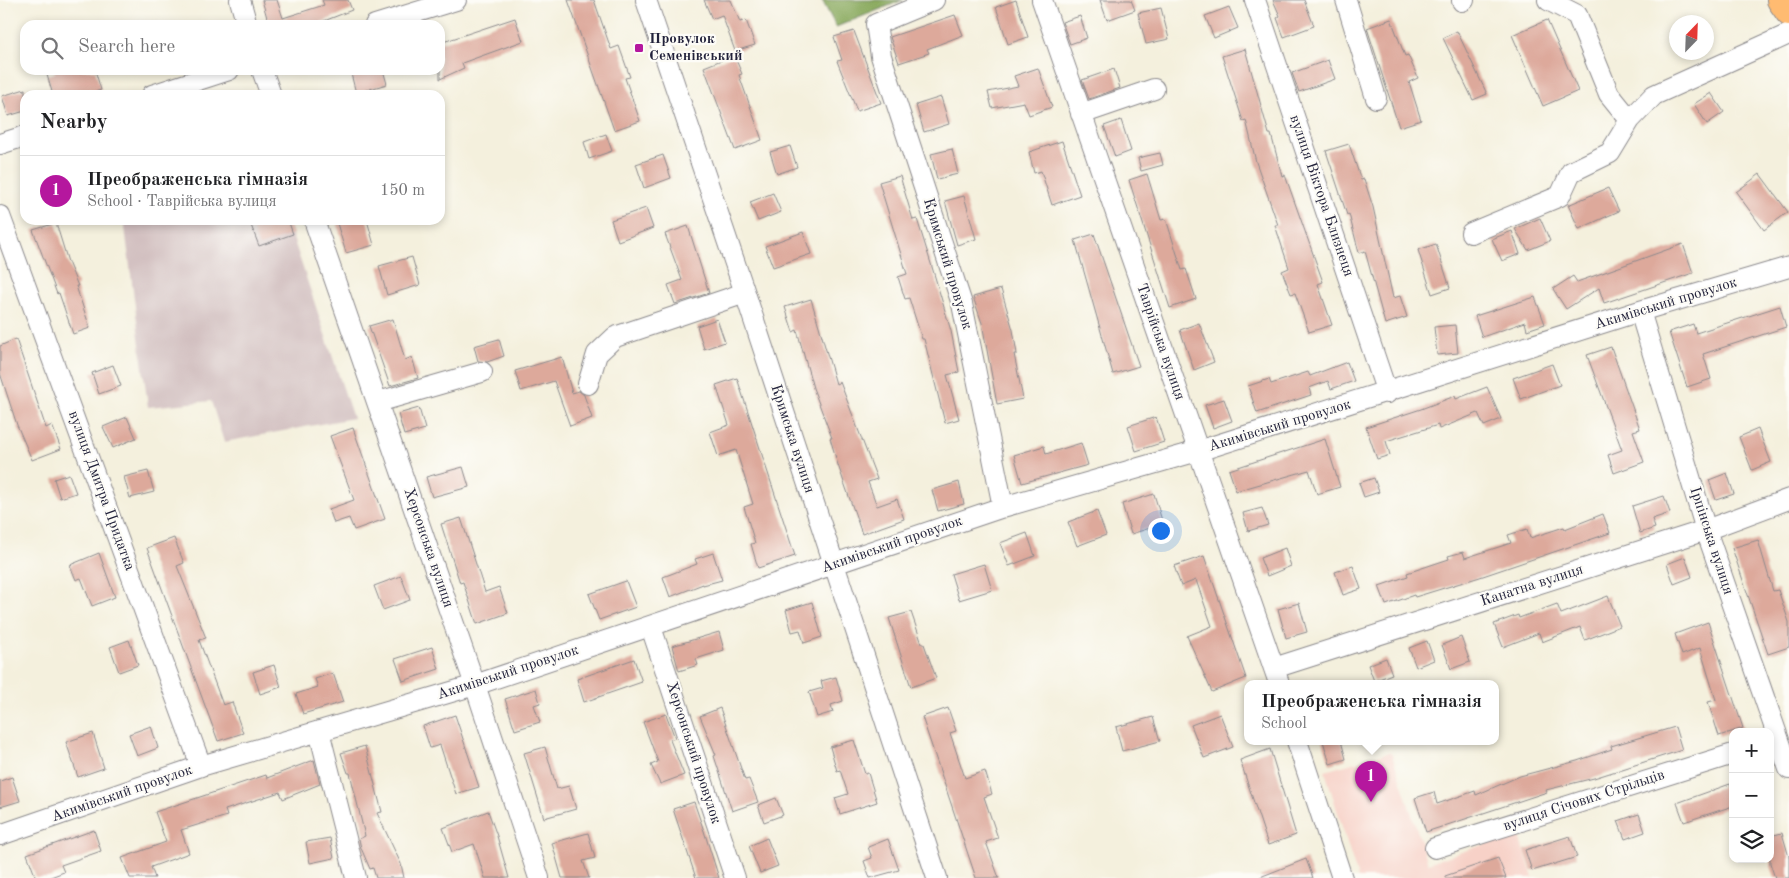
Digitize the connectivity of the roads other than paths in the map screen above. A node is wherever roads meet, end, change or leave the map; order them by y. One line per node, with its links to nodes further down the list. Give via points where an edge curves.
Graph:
1 (240, 0): 11 (street)
2 (456, 0): 12 (street)
3 (646, 0): 28 (street, Кримська вулиця)
4 (934, 0): 36 (street, Кримський провулок, via 876,24 881,56 962,304)
5 (1042, 0): 20 (street, Таврійська вулиця)
6 (1255, 0): 32 (street, вулиця Віктора Близнеця)
7 (1346, 0): 19 (street)
8 (1548, 0): 21 (street, via 1577,15 1609,94)
9 (1780, 0): 10 (main road)
10 (1789, 13)
11 (246, 20)
12 (391, 20)
13 (1789, 34): 21 (street, via 1654,95)
14 (214, 75): 17 (street)
15 (264, 75): 18 (street)
16 (1154, 89): 20 (street)
17 (167, 90)
18 (269, 90)
19 (1376, 98)
20 (1081, 114): 34 (street, Таврійська вулиця)
21 (1630, 120): 26 (street, via 1610,153 1571,172 1560,196)
22 (20, 138): 23 (street)
23 (0, 144)
24 (0, 216): 46 (street, вулиця Дмитра Придатка)
25 (316, 225): 33 (street, Херсонська вулиця)
26 (1471, 233)
27 (1789, 267): 29 (street, Акимівський провулок)
28 (745, 293): 31 (street, via 615,337 597,354); 38 (street, Кримська вулиця)
29 (1640, 311): 32 (street, Акимівський провулок); 37 (street, Ірпінська вулиця)
30 (482, 372): 33 (street)
31 (588, 384)
32 (1387, 393): 34 (street, Акимівський провулок)
33 (378, 402): 41 (street, Херсонська вулиця)
34 (1198, 451): 36 (street, Акимівський провулок); 40 (street, Таврійська вулиця)
35 (1789, 499): 37 (street, Канатна вулиця)
36 (1002, 507): 38 (street, Акимівський провулок)
37 (1706, 530): 40 (street, Канатна вулиця); 43 (street, Ірпінська вулиця)
38 (832, 565): 39 (street, Акимівський провулок); 53 (street, Кримська вулиця)
39 (651, 627): 41 (street, Акимівський провулок); 52 (street, Херсонський провулок)
40 (1276, 676)
41 (475, 685): 42 (street, Акимівський провулок); 51 (street, Херсонська вулиця)
42 (319, 731): 46 (street, Акимівський провулок); 50 (street)
43 (1780, 739): 47 (street, Ірпінська вулиця)
44 (1298, 745): 54 (street)
45 (1729, 755): 49 (street, вулиця Січових Стрільців)
46 (201, 766): 48 (street, Акимівський провулок)
47 (1789, 769)
48 (0, 835)
49 (1435, 848)
50 (356, 878)
51 (539, 878)
52 (735, 878)
53 (937, 878)
54 (1342, 878)

